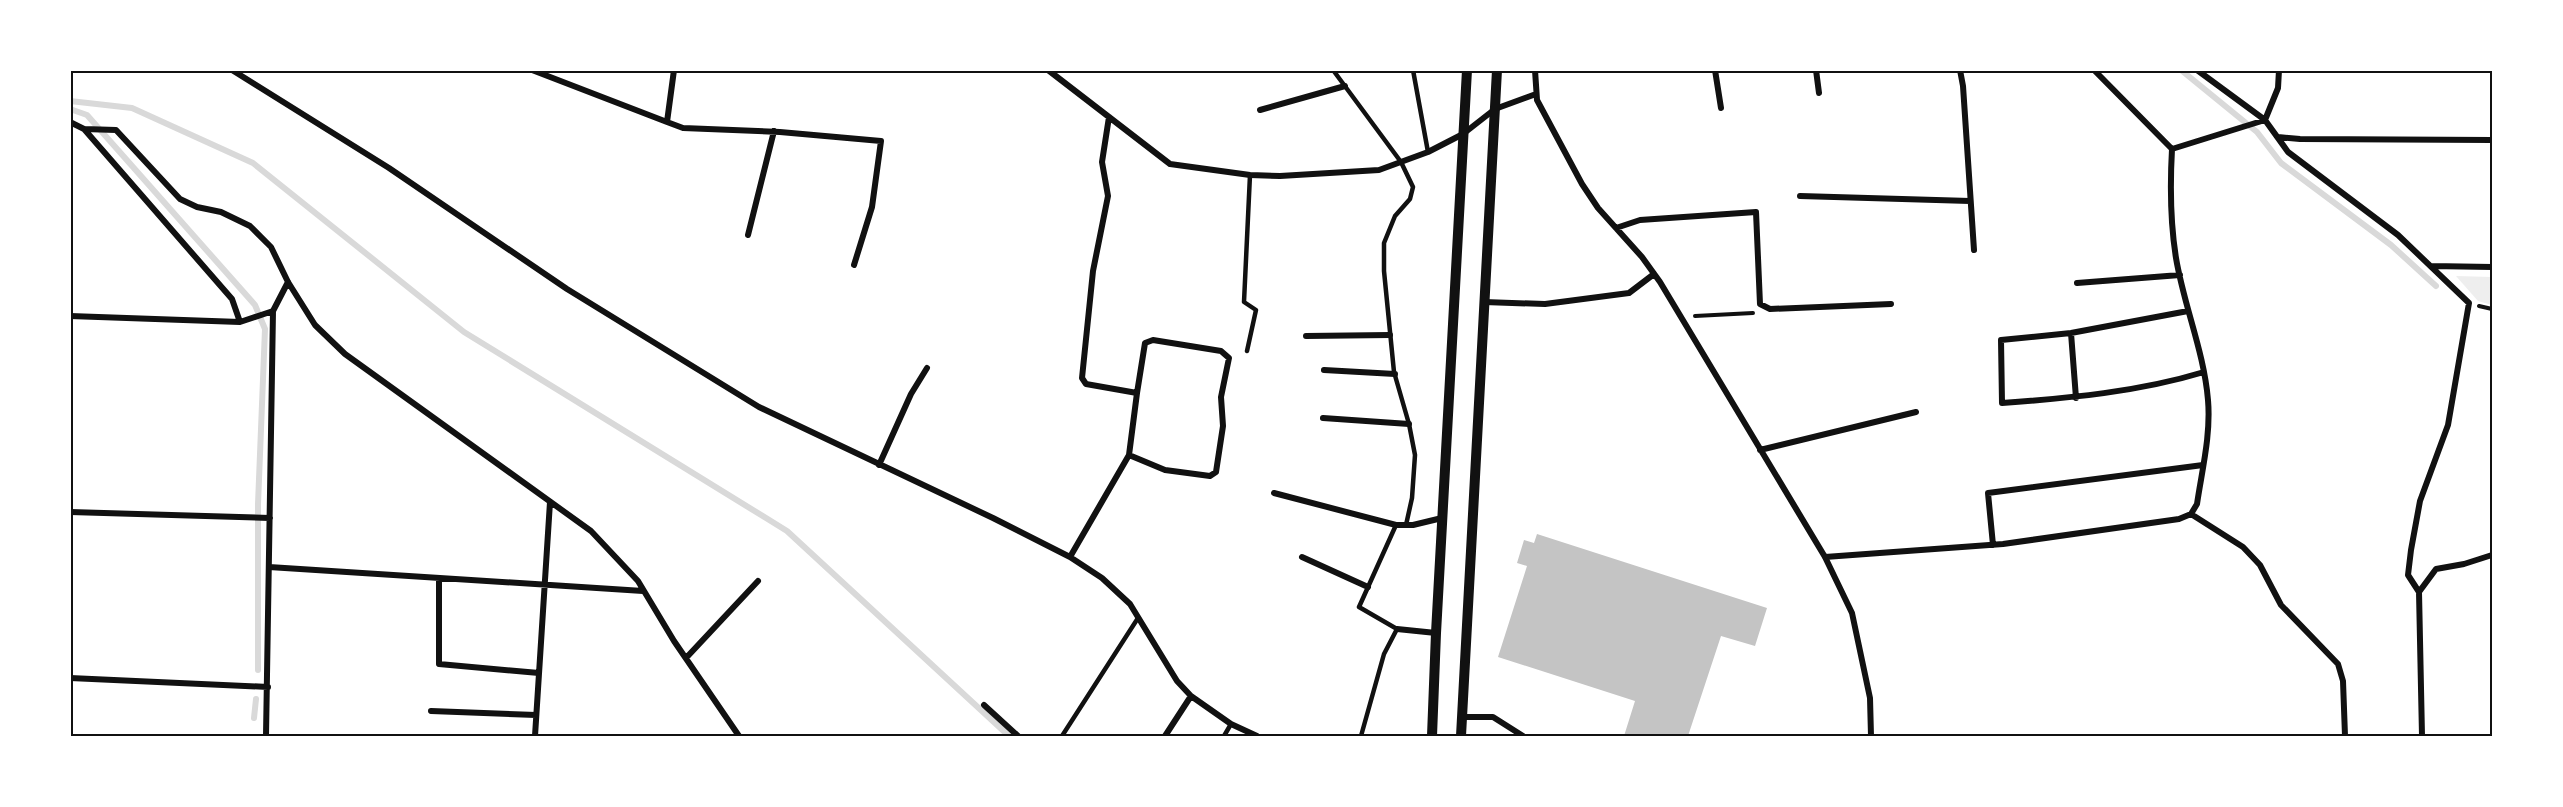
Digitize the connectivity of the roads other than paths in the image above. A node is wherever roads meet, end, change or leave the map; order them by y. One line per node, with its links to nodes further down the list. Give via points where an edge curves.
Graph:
1 (232, 70): 68 (street, via 389,168 567,289 759,407)
2 (532, 70): 25 (street)
3 (674, 70): 25 (street)
4 (1048, 70): 22 (street)
5 (1333, 70): 16 (lane)
6 (1413, 70): 32 (lane)
7 (1467, 70): 28 (street)
8 (1497, 70): 20 (street)
9 (1715, 70): 19 (street)
10 (1816, 70): 17 (street)
11 (1960, 70): 36 (street)
12 (2094, 70): 31 (street)
13 (2198, 70): 23 (street)
14 (2279, 70): 23 (street, via 2278,88)
15 (1536, 71): 18 (street)
16 (1345, 86): 21 (street); 33 (lane)
17 (1819, 93)
18 (1536, 94): 20 (street); 37 (street, via 1582,184)
19 (1721, 108)
20 (1495, 109): 28 (street); 47 (street)
21 (1260, 110)
22 (1109, 117): 34 (street, via 1170,164); 61 (street, via 1102,162 1108,196 1093,271 1082,378 1086,384)
23 (2265, 120): 29 (street); 31 (street)
24 (70, 122): 26 (street)
25 (667, 122): 27 (street, via 683,128)
26 (84, 129): 45 (street, via 116,130 180,199 250,226 271,247); 52 (street, via 232,299)
27 (774, 131): 38 (street); 40 (street, via 880,141 872,207)
28 (1463, 134): 32 (street); 74 (street)
29 (2278, 137): 30 (street); 41 (street, via 2288,152 2398,235)
30 (2493, 140)
31 (2172, 148): 44 (street, via 2170,196)
32 (1428, 152): 33 (street)
33 (1401, 162): 34 (street, via 1379,170); 54 (lane, via 1413,187 1384,243)
34 (1250, 175): 56 (lane, via 1244,302 1256,310)
35 (1800, 196): 36 (street)
36 (1970, 201): 39 (street)
37 (1616, 228): 43 (street); 48 (street, via 1640,220 1756,212 1761,304 1770,309)
38 (748, 235)
39 (1974, 250)
40 (854, 265)
41 (2431, 266): 42 (street); 89 (street, via 2469,303 2448,425 2420,501 2410,550 2408,575)
42 (2493, 267)
43 (1654, 274): 47 (street, via 1629,293 1545,304); 66 (street)
44 (2180, 275): 46 (street); 50 (street)
45 (288, 282): 49 (street); 71 (street, via 315,325 345,354)
46 (2077, 284)
47 (1484, 302): 101 (street)
48 (1891, 304)
49 (273, 311): 52 (street); 75 (street)
50 (2188, 311): 53 (street); 59 (street)
51 (70, 316): 52 (street)
52 (240, 322)
53 (2072, 333): 62 (street); 62 (street, via 2001,340 2002,403)
54 (1390, 335): 55 (street); 60 (lane)
55 (1306, 336)
56 (1247, 351)
57 (927, 368): 68 (street)
58 (1324, 370): 60 (street)
59 (2204, 372): 62 (street, via 2162,385); 69 (street, via 2208,434)
60 (1395, 374): 65 (lane)
61 (1137, 393): 67 (street); 67 (street, via 1145,343 1153,340 1221,351 1229,358 1221,397 1223,426 1216,472 1210,476 1165,470)
62 (2076, 398)
63 (1916, 412): 66 (street)
64 (1323, 418): 65 (street)
65 (1409, 424): 77 (lane, via 1414,455)
66 (1761, 450): 82 (street)
67 (1129, 455): 80 (street)
68 (879, 465): 80 (street)
69 (2203, 465): 73 (street, via 2197,504); 78 (street, via 1988,494)
70 (1274, 494): 76 (street)
71 (550, 502): 86 (street); 88 (street, via 591,531)
72 (70, 512): 75 (street)
73 (2191, 514): 78 (street, via 2179,519); 116 (street, via 2243,547 2260,565 2281,605 2338,664 2343,681)
74 (1442, 518): 77 (street); 92 (street)
75 (270, 519): 83 (street)
76 (1396, 525): 77 (street); 87 (lane)
77 (1406, 525)
78 (1993, 545): 82 (street)
79 (2493, 555): 89 (street, via 2436,568)
80 (1070, 557): 90 (street, via 1102,578 1130,604)
81 (1302, 558): 87 (street)
82 (1825, 558): 115 (street, via 1852,613 1870,698)
83 (269, 567): 84 (street); 96 (street)
84 (439, 579): 86 (street); 94 (street, via 439,664)
85 (758, 580): 93 (street)
86 (543, 586): 88 (street); 94 (street)
87 (1368, 587): 91 (lane, via 1359,607)
88 (644, 591): 93 (street)
89 (2419, 592): 117 (street)
90 (1138, 618): 97 (street, via 1177,681); 107 (lane)
91 (1397, 629): 92 (street); 111 (lane, via 1384,654)
92 (1436, 633): 112 (street)
93 (686, 658): 105 (street)
94 (539, 673): 100 (street)
95 (70, 678): 96 (street)
96 (268, 687): 103 (street)
97 (1191, 696): 102 (street); 108 (street)
98 (984, 705): 106 (street)
99 (431, 711): 100 (street)
100 (536, 715): 104 (street)
101 (1462, 717): 113 (street); 114 (street, via 1493,717)
102 (1231, 724): 109 (lane); 110 (street)
103 (266, 736)
104 (535, 736)
105 (739, 736)
106 (1018, 736)
107 (1062, 736)
108 (1165, 736)
109 (1224, 736)
110 (1257, 736)
111 (1362, 736)
112 (1432, 736)
113 (1461, 736)
114 (1523, 736)
115 (1871, 736)
116 (2345, 736)
117 (2422, 736)

